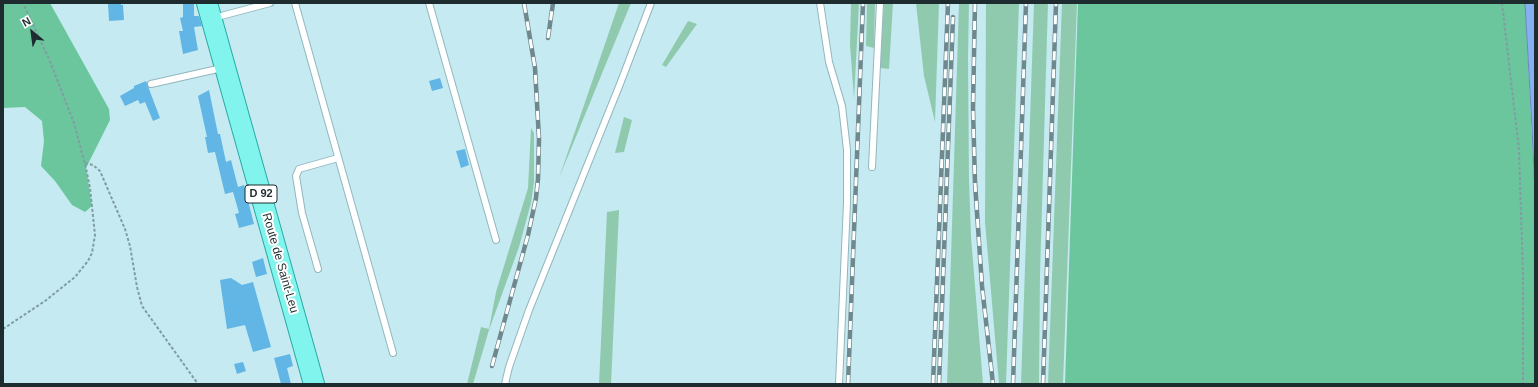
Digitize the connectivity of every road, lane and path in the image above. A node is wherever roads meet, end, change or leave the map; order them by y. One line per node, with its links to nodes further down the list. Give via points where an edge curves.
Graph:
1 (23, 3): 13 (path, via 74,123)
2 (270, 3): 9 (lane)
3 (295, 3): 12 (lane)
4 (429, 3): 15 (lane)
5 (650, 3): 22 (lane, via 530,310)
6 (820, 3): 23 (lane, via 829,62 842,106 847,150)
7 (880, 3): 14 (lane)
8 (1502, 3): 24 (path, via 1519,150)
9 (215, 7): 10 (main road, Route de Saint-Leu / D 92); 21 (main road, Route de Saint-Leu / D 92)
10 (226, 67): 11 (lane); 20 (main road, Route de Saint-Leu / D 92)
11 (151, 84)
12 (338, 158): 16 (lane, via 299,169 296,176 302,213); 18 (lane)
13 (85, 163): 17 (path, via 95,235 92,253 75,277 45,302); 19 (path, via 100,171 125,229 142,306)
14 (872, 168)
15 (496, 240)
16 (318, 269)
17 (3, 329)
18 (393, 353)
19 (198, 384)
20 (314, 384)
21 (324, 384)
22 (505, 384)
23 (839, 384)
24 (1523, 384)

